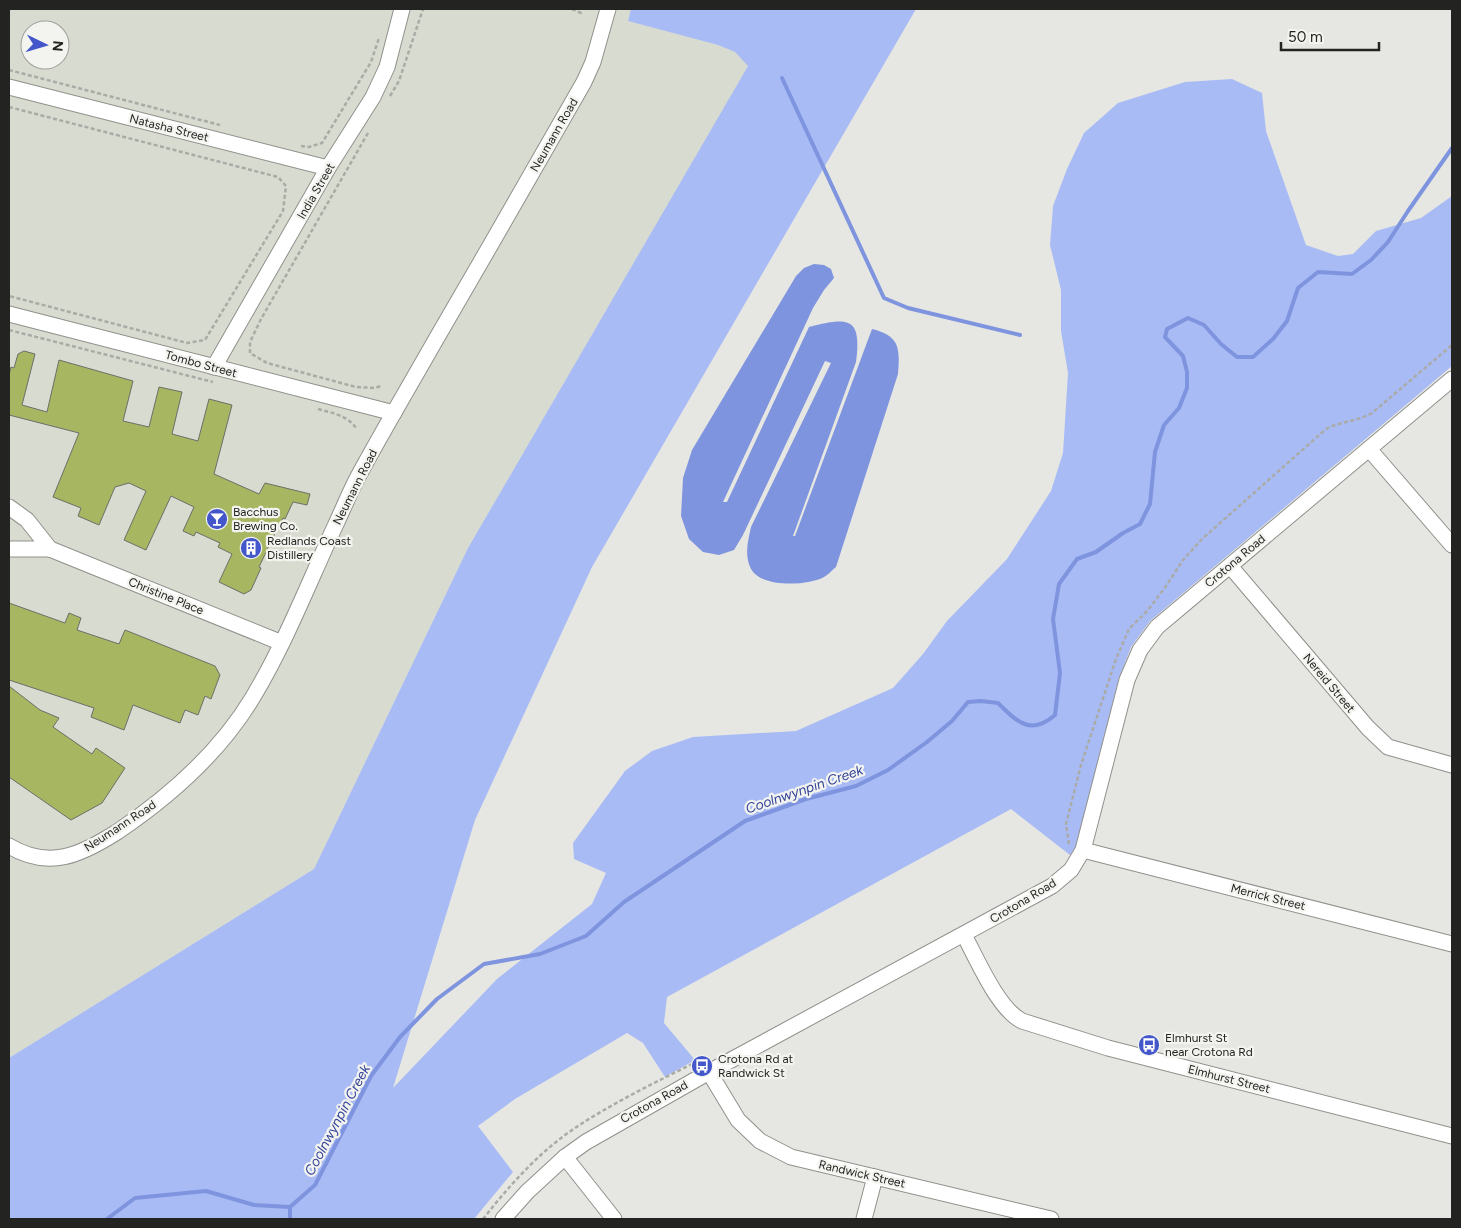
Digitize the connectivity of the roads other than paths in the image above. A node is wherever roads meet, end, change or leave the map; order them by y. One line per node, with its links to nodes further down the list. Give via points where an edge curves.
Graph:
1 (402, 9): 4 (street, India Street, via 387,67)
2 (608, 9): 8 (street, Neumann Road, via 584,82)
3 (9, 87): 4 (street, Natasha Street)
4 (328, 168): 6 (street, India Street)
5 (9, 314): 6 (street, Tombo Street)
6 (214, 367): 8 (street, Tombo Street)
7 (1452, 379): 9 (street, Crotona Road)
8 (394, 413): 15 (street, Neumann Road, via 358,475)
9 (1369, 449): 11 (street); 14 (street, Crotona Road)
10 (9, 507): 13 (street, Christine Place, via 27,520)
11 (1452, 546)
12 (9, 549): 13 (street, Christine Place)
13 (50, 549): 15 (street, Christine Place)
14 (1230, 566): 16 (street, Nereid Street, via 1368,728 1388,746); 18 (street, Crotona Road, via 1157,627 1140,650)
15 (282, 643): 17 (street, Neumann Road, via 252,699 229,730 184,780 132,821 74,855 41,858)
16 (1452, 765)
17 (9, 846)
18 (1075, 851): 19 (street, Crotona Road, via 1071,870 1052,886); 20 (street, Merrick Street)
19 (964, 935): 21 (street, Crotona Road); 22 (street, Elmhurst Street, via 1000,1001 1013,1017 1022,1021 1108,1048)
20 (1452, 944)
21 (704, 1066): 23 (street, Crotona Road); 24 (street, Randwick Street, via 738,1120 760,1141 791,1157)
22 (1452, 1136)
23 (565, 1157): 26 (street, Crotona Road); 27 (street)
24 (875, 1177): 25 (street, Randwick Street); 28 (street)
25 (1023, 1216): 29 (street, Randwick Street)
26 (503, 1219)
27 (614, 1219)
28 (864, 1219)
29 (1051, 1219)

